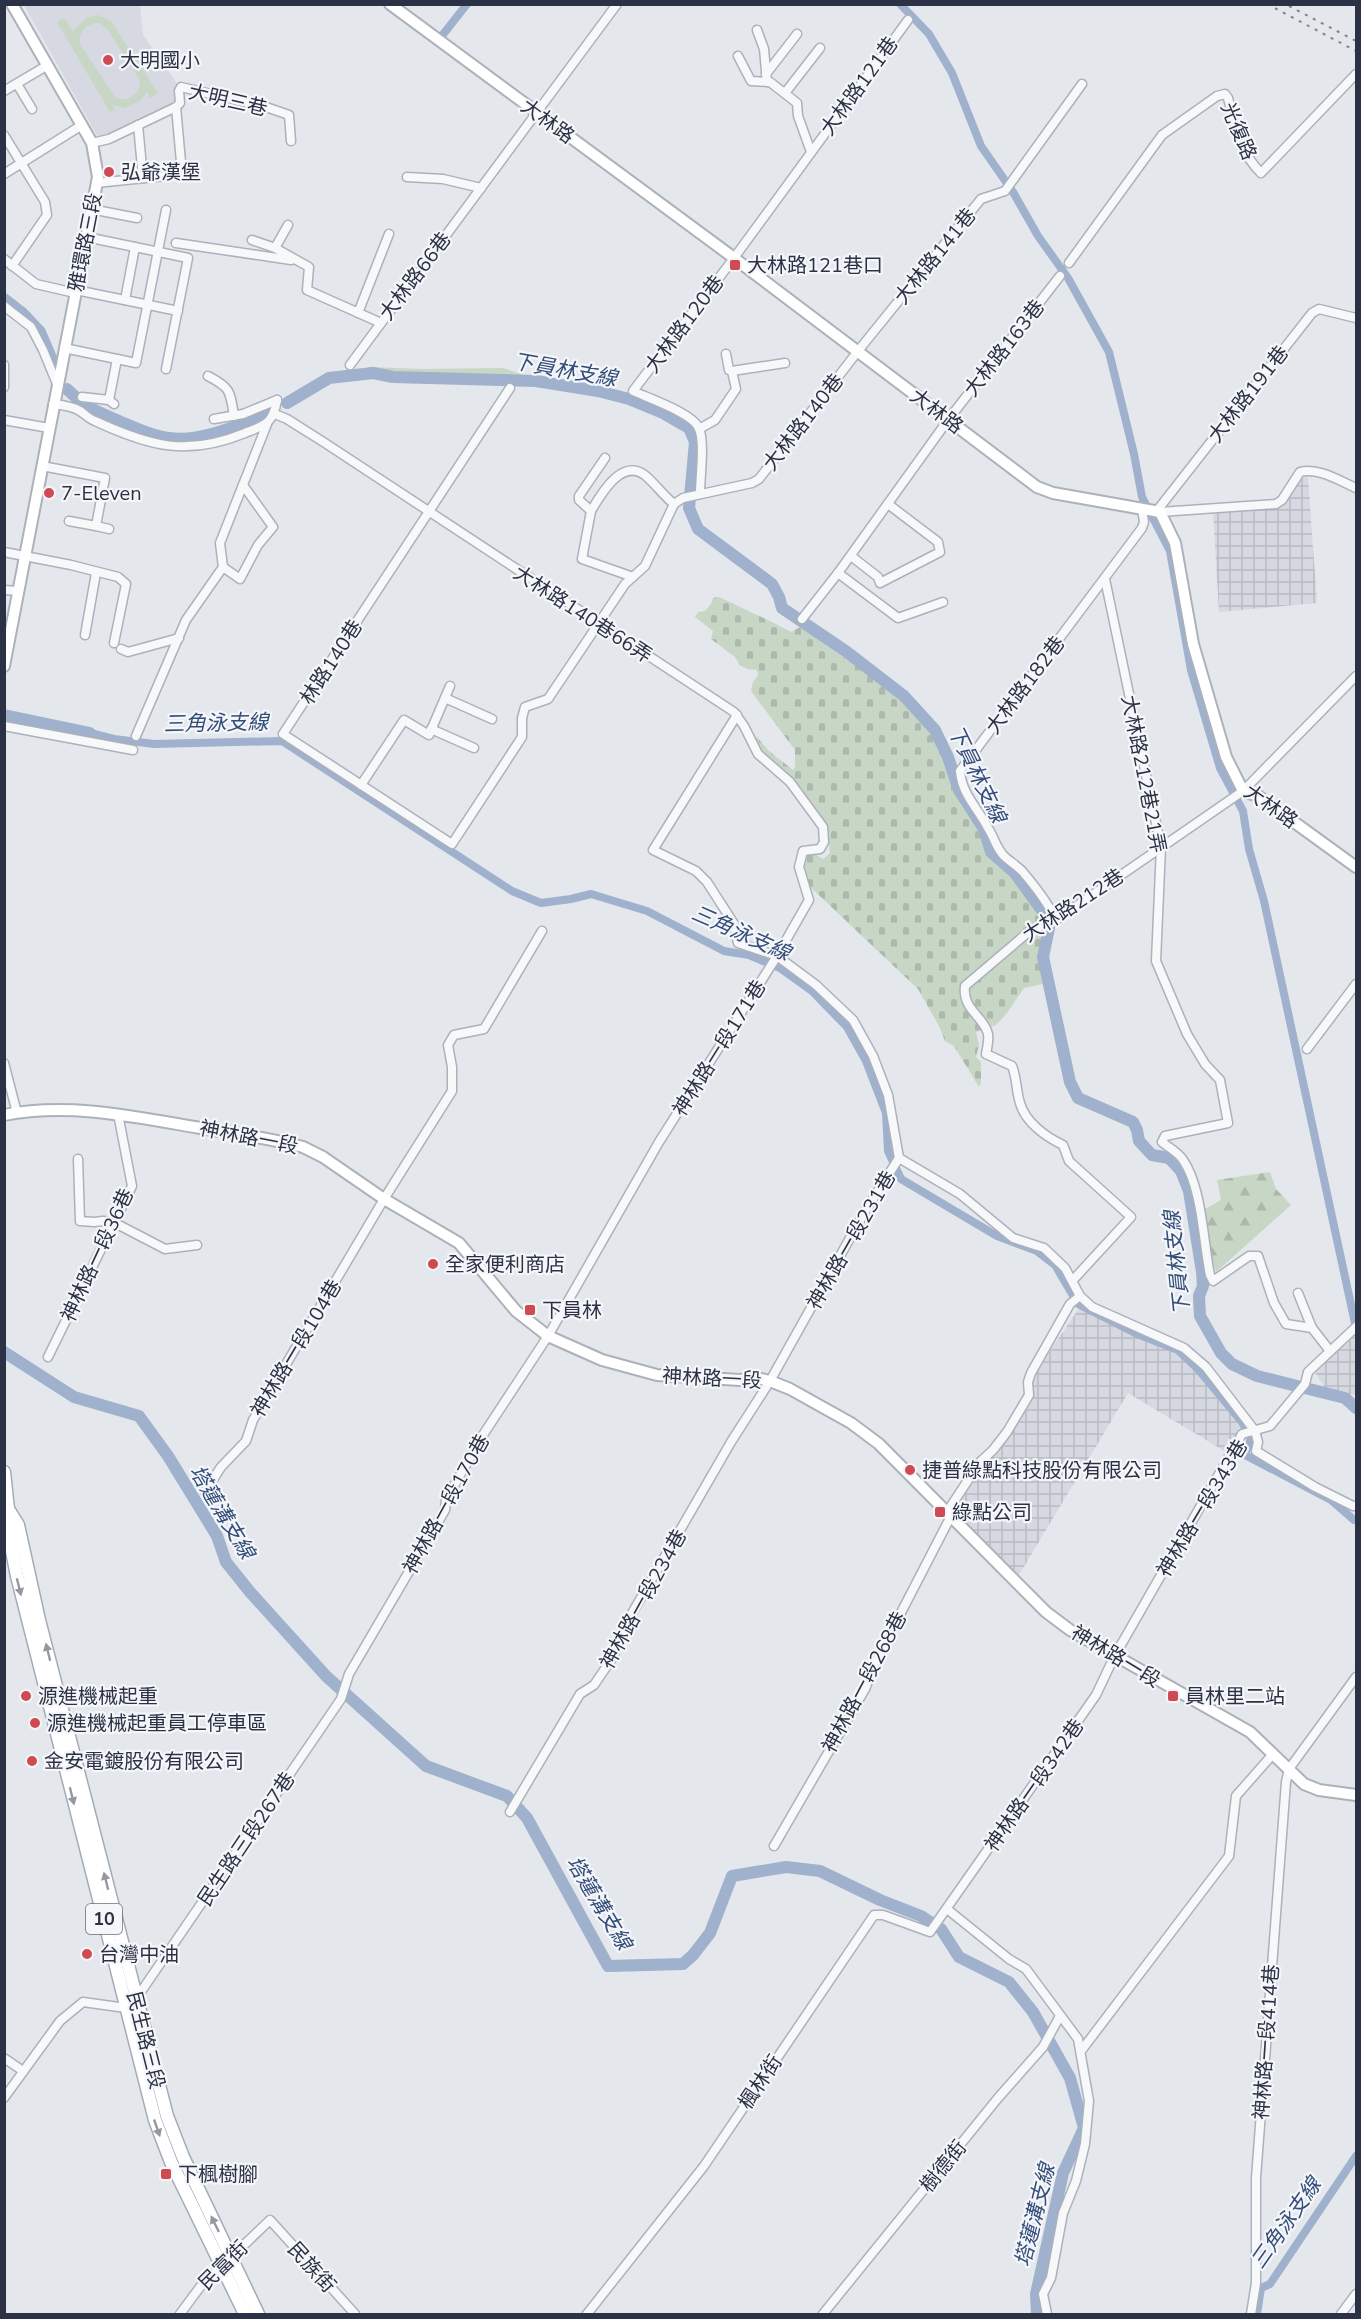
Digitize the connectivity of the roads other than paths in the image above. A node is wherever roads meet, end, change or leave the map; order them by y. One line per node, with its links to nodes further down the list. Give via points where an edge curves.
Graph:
1 (12, 4): 9 (street, 雅環路三段)
2 (390, 4): 18 (street, 大林路)
3 (617, 4): 18 (street, 大林路66巷)
4 (908, 20): 24 (street, 大林路121巷)
5 (757, 30): 11 (street)
6 (797, 34): 11 (street)
7 (820, 48): 15 (street)
8 (738, 56): 11 (street, 大林路121巷, via 751,81)
9 (48, 65): 12 (street); 19 (street, 雅環路三段)
10 (1356, 74): 45 (street, 光復路, via 1261,173 1245,153 1228,98 1225,94 1217,96 1162,135)
11 (767, 78): 15 (street, 大林路121巷)
12 (17, 84): 14 (street); 17 (street)
13 (1083, 84): 56 (street, 大林路141巷, via 1005,191 981,199)
14 (4, 92)
15 (785, 93): 24 (street, 大林路121巷, via 797,103)
16 (176, 107): 20 (street, 大明三巷); 22 (street, 大明三巷, via 181,87 266,107 289,115); 28 (street, via 181,162 165,176)
17 (32, 109)
18 (537, 113): 30 (street, 大林路66巷); 43 (street, 大林路)
19 (82, 125): 23 (street, 雅環路三段); 25 (street)
20 (138, 125): 23 (street, 大明三巷); 28 (street)
21 (4, 135): 25 (street)
22 (291, 141)
23 (92, 143): 29 (street, 雅環路三段)
24 (811, 152): 43 (street, 大林路121巷)
25 (21, 163): 26 (street); 46 (street, via 45,202 47,215)
26 (4, 174)
27 (407, 177): 30 (street, via 443,179)
28 (143, 178): 29 (street)
29 (96, 183): 31 (street, 雅環路三段)
30 (481, 188): 55 (street, 大林路66巷)
31 (91, 209): 33 (street); 36 (street, 雅環路三段)
32 (166, 210): 41 (street)
33 (137, 218)
34 (288, 225): 40 (street)
35 (389, 234): 53 (street)
36 (86, 237): 39 (street); 48 (street, 雅環路三段)
37 (252, 240): 40 (street)
38 (176, 243): 44 (street)
39 (135, 247): 41 (street); 49 (street)
40 (275, 248): 44 (street)
41 (158, 252): 50 (street); 52 (street, via 188,258)
42 (4, 258): 46 (street)
43 (734, 258): 56 (street, 大林路); 78 (street, 大林路120巷, via 633,391 686,416)
44 (295, 261): 53 (street, via 309,267 307,290)
45 (1069, 263)
46 (12, 266): 48 (street, via 36,284)
47 (1060, 276): 75 (street, 大林路163巷)
48 (76, 292): 49 (street); 57 (street, 雅環路三段)
49 (125, 300): 50 (street)
50 (147, 305): 52 (street); 59 (street, via 136,363)
51 (4, 306): 66 (street, via 31,327)
52 (178, 311): 63 (street)
53 (358, 313): 55 (street)
54 (1356, 318): 89 (street, 大林路191巷, via 1319,309 1312,313)
55 (381, 323): 61 (street, 大林路66巷)
56 (858, 351): 75 (street, 大林路); 83 (street, 大林路140巷, via 759,479)
57 (64, 353): 59 (street); 66 (street, 雅環路三段)
58 (726, 354): 64 (street)
59 (117, 359): 69 (street, via 111,402)
60 (785, 363): 64 (street)
61 (350, 364)
62 (4, 365): 67 (street)
63 (166, 369)
64 (732, 371): 78 (street, via 736,389 715,420)
65 (208, 376): 72 (street, via 226,386)
66 (57, 384): 70 (street, 雅環路三段)
67 (4, 387)
68 (510, 388): 88 (street)
69 (82, 396)
70 (53, 404): 76 (street, via 74,408 92,420 167,447 206,445); 77 (street, 雅環路三段)
71 (275, 414): 72 (street, 大林路140巷66弄, via 277,400); 76 (street); 88 (street, 大林路140巷66弄, via 287,418)
72 (234, 416): 73 (street)
73 (214, 419)
74 (4, 420): 77 (street)
75 (948, 420): 85 (street, 大林路163巷); 86 (street, 大林路, via 1044,492)
76 (267, 424): 81 (street)
77 (49, 428): 80 (street, 雅環路三段)
78 (699, 429): 83 (street)
79 (605, 458): 87 (street, via 579,496)
80 (42, 466): 91 (street, via 105,478); 94 (street, 雅環路三段)
81 (243, 485): 96 (street, via 220,543); 96 (street, via 273,527 258,545 240,579)
82 (1356, 488): 89 (street, via 1306,470 1300,472 1276,504)
83 (700, 494): 84 (street, 大林路140巷)
84 (674, 504): 87 (street, via 646,476 630,472 622,473 606,486); 99 (street, via 645,566)
85 (888, 504): 95 (street, 大林路163巷); 95 (street, via 938,542 940,552 880,583 878,576)
86 (1142, 509): 89 (street, 大林路); 100 (street, 大林路182巷, via 1142,528)
87 (591, 511): 99 (street, via 582,560)
88 (429, 512): 105 (street, 大林路140巷66弄); 119 (street, 林路140巷, via 283,734)
89 (1157, 512): 120 (street, 大林路, via 1175,543 1193,644 1226,758)
90 (69, 521): 91 (street)
91 (96, 526): 92 (street)
92 (109, 529)
93 (4, 552): 94 (street)
94 (25, 556): 97 (street); 102 (street, 雅環路三段)
95 (851, 556): 98 (street, 大林路163巷)
96 (223, 567): 107 (street, via 191,611)
97 (96, 573): 106 (street); 107 (street, via 118,577 126,584 117,646 128,651)
98 (838, 573): 103 (street, via 898,618); 104 (street, 大林路163巷)
99 (633, 577): 105 (street)
100 (1105, 579): 121 (street, 大林路212巷21弄); 123 (street, 大林路182巷, via 960,771 996,846 1021,870)
101 (4, 590): 102 (street)
102 (18, 591): 108 (street, 雅環路三段)
103 (943, 602)
104 (802, 619)
105 (598, 624): 112 (street, 大林路140巷66弄); 119 (street, 林路140巷, via 548,699 525,707 522,737 452,844)
106 (85, 635)
107 (179, 638): 116 (street)
108 (5, 664)
109 (1356, 676): 120 (street, 大林路212巷)
110 (450, 686): 111 (street)
111 (445, 698): 113 (street); 115 (street)
112 (737, 715): 125 (street, 神林路一段171巷, via 758,754 790,782 823,827 824,842 820,849 803,851 799,867 809,900); 125 (street, 神林路一段231巷, via 653,850 696,871 707,882 734,924 738,943)
113 (492, 719)
114 (4, 726): 118 (street)
115 (431, 729): 117 (street); 119 (street, via 429,735 404,720)
116 (136, 736)
117 (474, 748)
118 (133, 750)
119 (361, 785)
120 (1243, 791): 121 (street, 大林路212巷); 122 (street, 大林路, via 1258,796)
121 (1161, 847): 123 (street, 大林路212巷); 141 (street, 大林路212巷21弄, via 1155,961 1187,1034 1220,1080 1228,1123 1165,1136 1162,1142 1176,1152 1192,1176 1214,1281 1249,1256 1258,1256 1274,1303 1286,1324)
122 (1356, 867)
123 (1056, 920): 137 (street, 大林路212巷, via 1032,929 1017,941 965,986 964,994 988,1034 986,1054 1012,1066 1020,1106 1039,1131 1063,1145 1069,1161 1131,1217)
124 (542, 931): 134 (street, 神林路一段104巷, via 484,1029 454,1035 448,1045 452,1091)
125 (777, 956): 132 (street, 神林路一段231巷, via 854,1020 888,1095); 142 (street, 神林路一段171巷, via 659,1142)
126 (1356, 984): 127 (street)
127 (1307, 1049)
128 (4, 1063): 129 (street)
129 (17, 1113): 130 (street, 神林路一段, via 68,1109); 131 (street, 神林路一段)
130 (118, 1114): 134 (street, 神林路一段, via 303,1147); 135 (street, 神林路一段36巷, via 132,1185)
131 (4, 1115)
132 (899, 1158): 137 (street, via 960,1194 1013,1238 1044,1248); 145 (street, 神林路一段231巷)
133 (78, 1159): 135 (street, via 80,1221)
134 (384, 1199): 142 (street, 神林路一段, via 459,1243 516,1311); 148 (street, 神林路一段104巷, via 253,1420 246,1441 220,1467)
135 (115, 1223): 136 (street, via 165,1249); 144 (street, 神林路一段36巷)
136 (197, 1245)
137 (1073, 1280): 139 (street)
138 (1298, 1293): 141 (street)
139 (1080, 1296): 146 (street, via 1092,1307 1184,1348 1206,1367); 151 (street, 神林路一段268巷, via 1070,1304 1031,1373 1029,1395 1013,1423 980,1462)
140 (1356, 1327): 143 (street, 神林路一段343巷)
141 (1312, 1328): 143 (street)
142 (548, 1336): 145 (street, 神林路一段, via 602,1360 657,1376); 153 (street, 神林路一段170巷, via 481,1438 446,1500 444,1513)
143 (1330, 1351): 146 (street, 神林路一段343巷, via 1308,1372 1305,1384 1270,1426)
144 (48, 1357)
145 (770, 1381): 151 (street, 神林路一段, via 851,1423 879,1444); 158 (street, 神林路一段234巷, via 627,1622 614,1657 594,1686 580,1694)
146 (1255, 1431): 149 (street, via 1256,1451); 152 (street, 神林路一段343巷, via 1242,1434)
147 (4, 1472): 150 (main road, 民生路三段 / 10)
148 (205, 1492)
149 (1356, 1506)
150 (6, 1509): 161 (main road, 民生路三段 / 10, one-way to 150, via 18,1525); 162 (main road, 民生路三段 / 10, one-way to 162, via 15,1570)
151 (949, 1514): 152 (street, 神林路一段, via 1046,1612); 159 (street, 神林路一段268巷, via 865,1689)
152 (1114, 1657): 155 (street, 神林路一段, via 1250,1732); 160 (street, 神林路一段342巷, via 1096,1695)
153 (348, 1674): 161 (street, 民生路三段267巷, via 341,1699)
154 (1356, 1677): 156 (street)
155 (1273, 1754): 156 (street, 神林路一段); 164 (street, via 1236,1796 1229,1856)
156 (1289, 1769): 157 (street, 神林路一段, via 1304,1784 1319,1790); 178 (street, 神林路一段414巷, via 1256,2178 1257,2272)
157 (1356, 1795)
158 (510, 1812)
159 (774, 1846)
160 (947, 1909): 163 (street, via 1026,1969); 175 (street, 楓林街, via 930,1932 874,1915 704,2166)
161 (136, 1999): 169 (main road, 民生路三段 / 10, one-way to 161, via 175,2140)
162 (126, 2008): 166 (street, via 83,2002 60,2021); 169 (main road, 民生路三段 / 10, one-way to 169, via 147,2095 164,2144)
163 (1060, 2016): 164 (street, via 1078,2039); 176 (street, 樹德街, via 1042,2047)
164 (1081, 2051): 177 (street, via 1089,2101 1085,2144 1063,2212 1051,2278 1043,2294)
165 (4, 2058): 166 (street)
166 (23, 2072): 167 (street)
167 (4, 2098)
168 (270, 2220): 169 (street, 民富街); 174 (street, 民族街)
169 (226, 2260): 171 (street, 民富街); 172 (main road, 民生路三段 / 10); 173 (main road, 民生路三段 / 10)
170 (1356, 2294): 179 (street)
171 (180, 2314)
172 (245, 2314)
173 (258, 2314)
174 (355, 2314)
175 (587, 2314)
176 (824, 2314)
177 (1047, 2314)
178 (1251, 2314)
179 (1341, 2314)

